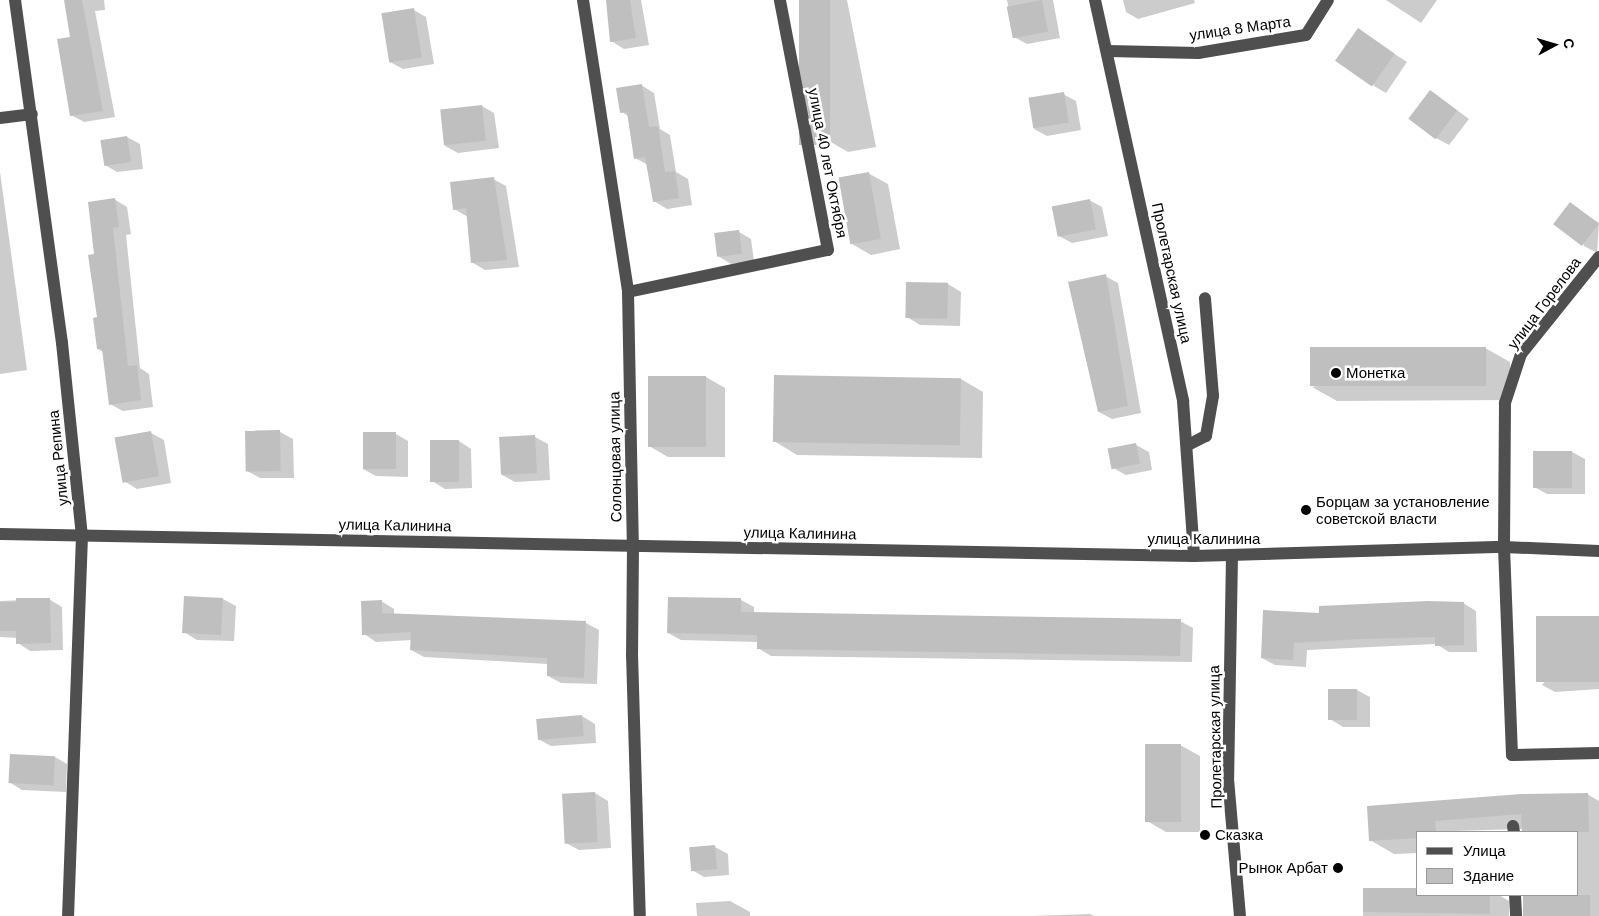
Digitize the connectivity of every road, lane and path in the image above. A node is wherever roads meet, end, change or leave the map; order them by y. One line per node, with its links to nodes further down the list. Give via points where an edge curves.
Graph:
1 (15, 0): 7 (street, улица Репина)
2 (583, 0): 10 (street, Солонцовая улица)
3 (780, 0): 10 (street, улица 40 лет Октября, via 828,250)
4 (1095, 0): 6 (street, Пролетарская улица)
5 (1328, 0): 6 (street, улица 8 Марта, via 1306,35 1198,53)
6 (1108, 52): 12 (street, Пролетарская улица, via 1183,401)
7 (32, 114): 8 (street); 14 (street, улица Репина, via 64,362)
8 (0, 118)
9 (1599, 257): 16 (street, улица Горелова, via 1548,319 1518,362 1505,403)
10 (628, 292): 15 (street, Солонцовая улица)
11 (1205, 298): 12 (street, via 1213,396 1206,436)
12 (1188, 445): 18 (street, Пролетарская улица)
13 (0, 534): 14 (street, улица Калинина)
14 (82, 536): 15 (street, улица Калинина); 22 (street, улица Репина)
15 (634, 546): 18 (street, улица Калинина); 23 (street, Солонцовая улица, via 632,654)
16 (1504, 547): 17 (street, улица Калинина); 19 (street, улица Калинина); 20 (street, улица Горелова, via 1512,755)
17 (1599, 551)
18 (1194, 556): 19 (street, улица Калинина)
19 (1232, 556): 24 (street, Пролетарская улица, via 1228,779)
20 (1599, 753)
21 (1515, 896): 25 (street)
22 (68, 916)
23 (640, 916)
24 (1240, 916)
25 (1516, 916)

